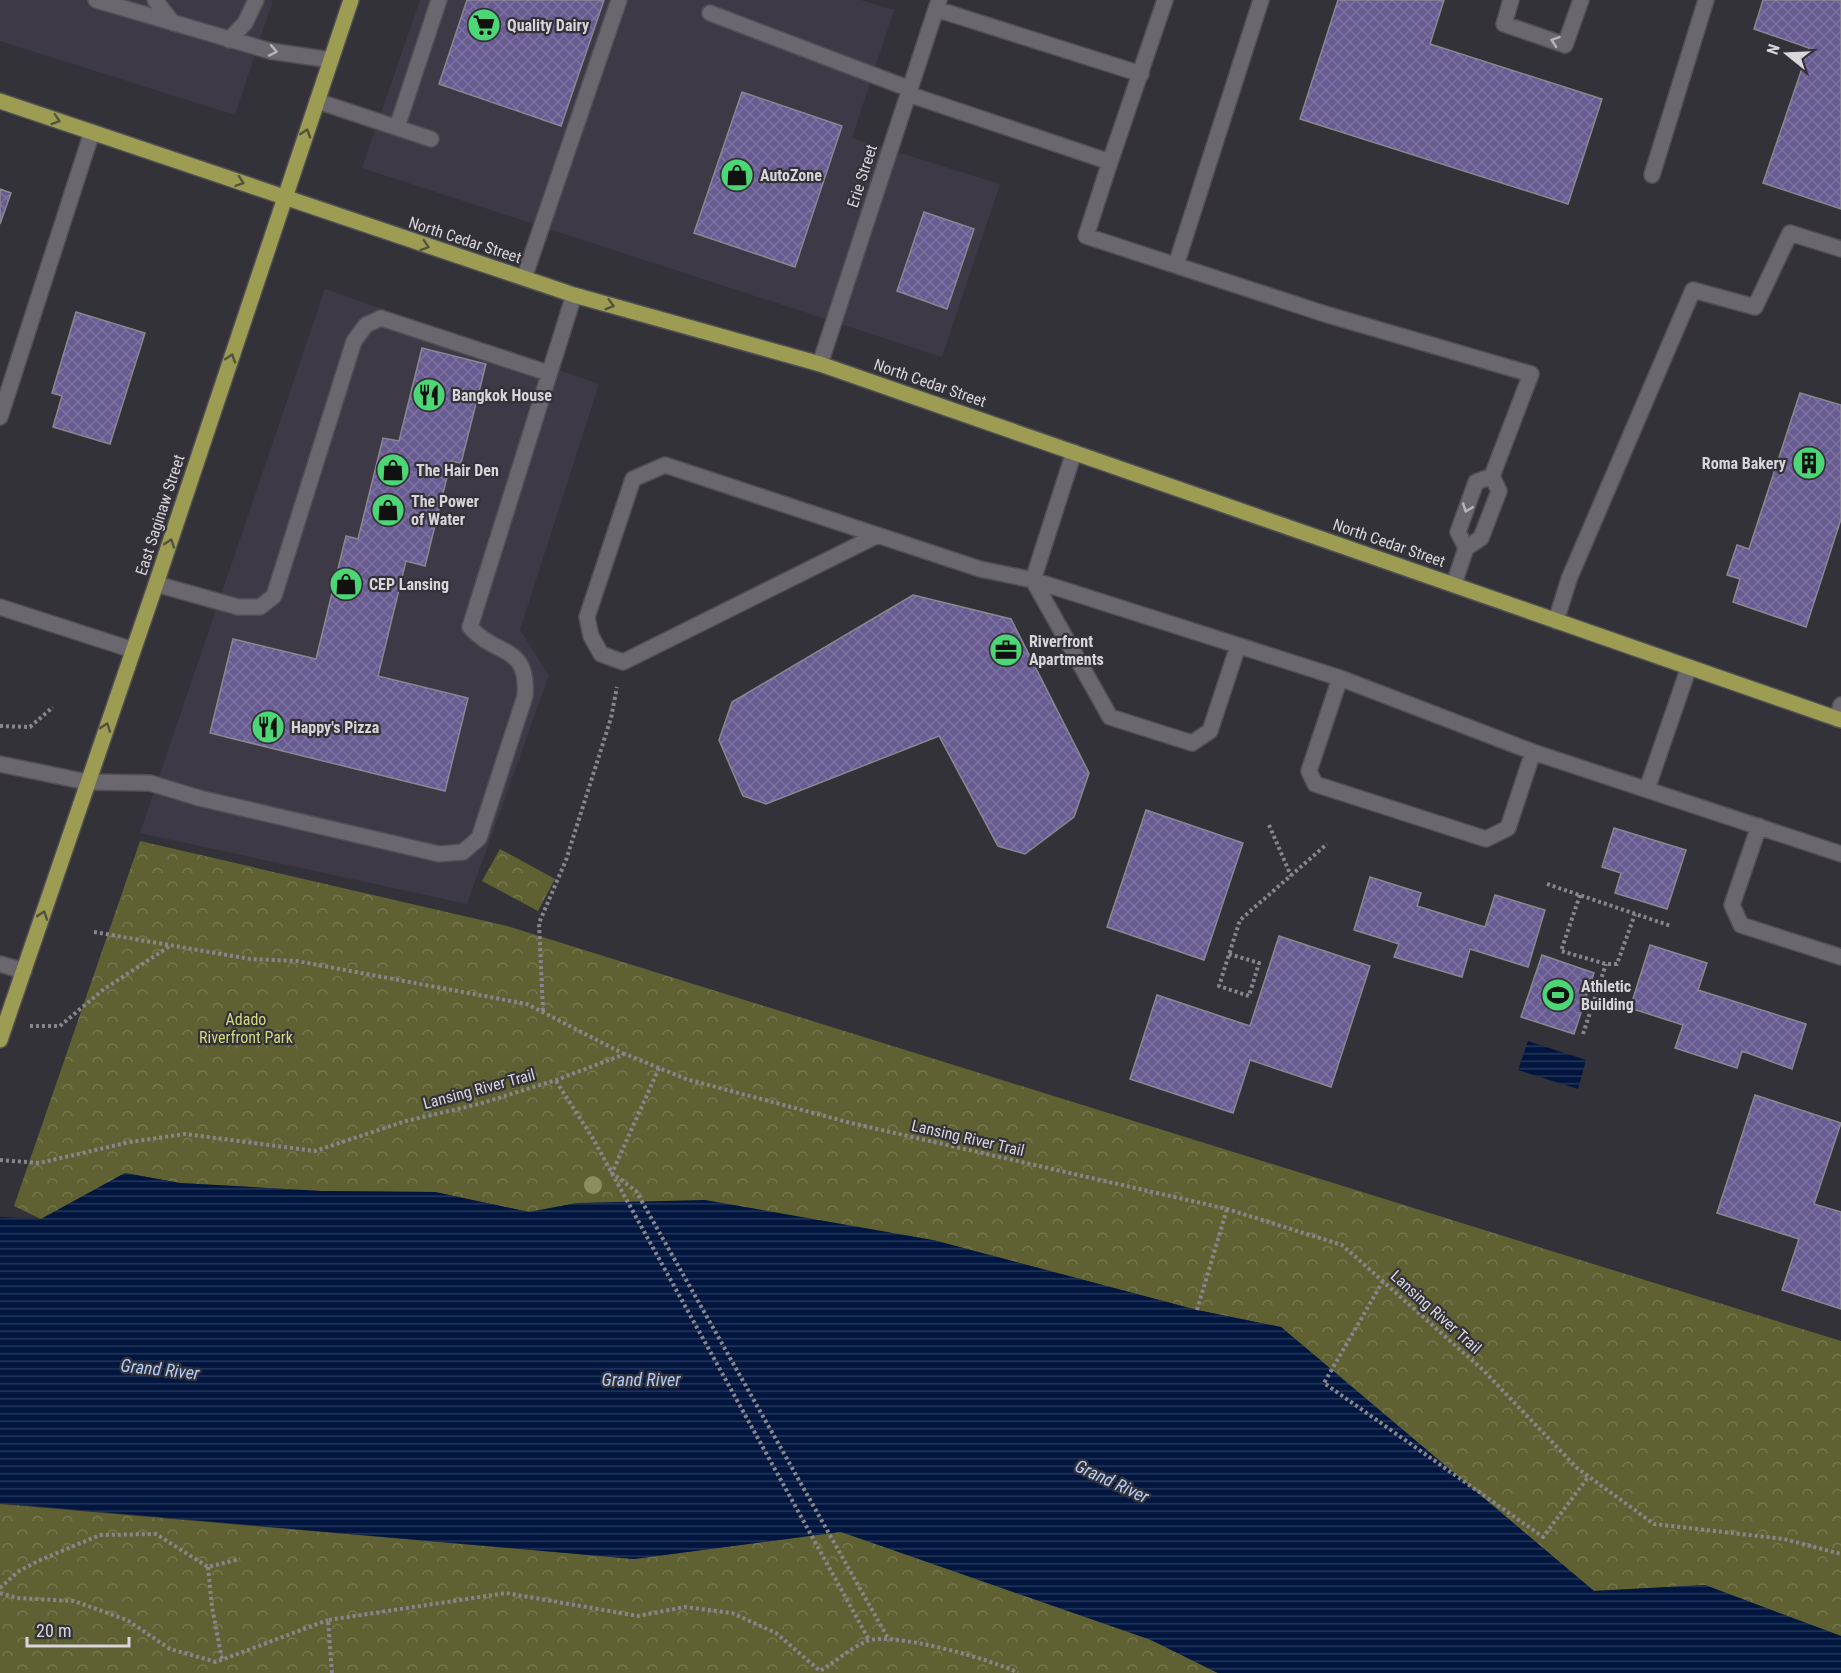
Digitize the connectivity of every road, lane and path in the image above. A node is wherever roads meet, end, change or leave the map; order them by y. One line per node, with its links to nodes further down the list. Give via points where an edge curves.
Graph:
1 (96, 0): 14 (street)
2 (155, 0): 14 (street)
3 (256, 0): 15 (street, via 245,23)
4 (351, 0): 16 (main road, East Saginaw Street)
5 (439, 0): 21 (street)
6 (619, 0): 29 (street)
7 (1165, 0): 17 (street)
8 (1261, 0): 28 (street)
9 (1511, 0): 10 (street, one-way to 9, via 1565,45 1504,24)
10 (1581, 0)
11 (1706, 0): 25 (street)
12 (937, 4): 17 (street); 18 (street, Erie Street)
13 (710, 13): 18 (street)
14 (173, 23): 15 (street)
15 (229, 40): 16 (street, one-way to 16)
16 (331, 60): 20 (main road, East Saginaw Street)
17 (1141, 74): 24 (street)
18 (909, 91): 24 (street); 31 (street, Erie Street)
19 (0, 101): 22 (main road, North Cedar Street, one-way to 22)
20 (317, 101): 21 (street); 26 (main road, East Saginaw Street, one-way to 20)
21 (397, 127): 23 (street)
22 (92, 132): 26 (main road, North Cedar Street, one-way to 26); 33 (street)
23 (431, 139)
24 (1110, 162): 28 (street, via 1086,236)
25 (1652, 175)
26 (285, 198): 29 (main road, North Cedar Street, one-way to 29); 39 (main road, East Saginaw Street, one-way to 26)
27 (1841, 249): 42 (street, via 1790,233 1755,306 1693,290 1569,579)
28 (1176, 265): 35 (street, via 1325,314 1531,374)
29 (524, 278): 30 (main road, North Cedar Street)
30 (574, 295): 31 (main road, North Cedar Street, one-way to 31); 32 (street)
31 (820, 364): 34 (main road, North Cedar Street)
32 (548, 373): 39 (street, via 381,318 366,325 354,341 274,596 260,608 238,607); 53 (street, via 470,627 478,636 516,656 526,679 525,696 479,838 463,852 439,854 150,783)
33 (0, 417)
34 (1074, 452): 38 (street); 40 (main road, North Cedar Street)
35 (1492, 476): 37 (street, via 1499,491 1481,538); 37 (street, one-way to 37, via 1476,482 1458,532)
36 (878, 535): 38 (street, via 980,569); 45 (street); 45 (street, via 665,465 633,479 587,617 591,636 602,654)
37 (1466, 548): 40 (street)
38 (1033, 580): 43 (street); 43 (street, via 1110,717 1192,743 1210,731)
39 (156, 584): 44 (main road, East Saginaw Street)
40 (1454, 585): 42 (main road, North Cedar Street)
41 (0, 607): 44 (street)
42 (1556, 621): 46 (main road, North Cedar Street)
43 (1238, 646): 47 (street)
44 (133, 650): 53 (main road, East Saginaw Street, one-way to 44)
45 (623, 662): 71 (path, via 611,718 566,860 539,923)
46 (1689, 667): 49 (main road, North Cedar Street); 54 (street)
47 (1340, 678): 51 (street); 51 (street, via 1309,771 1315,784 1486,839 1508,828)
48 (53, 707): 50 (path, via 30,727)
49 (1840, 714)
50 (0, 726)
51 (1533, 752): 54 (street)
52 (0, 764): 53 (street)
53 (87, 782): 70 (main road, East Saginaw Street, one-way to 53)
54 (1647, 789): 56 (street)
55 (1269, 825): 59 (path)
56 (1758, 826): 58 (street); 67 (street, via 1732,906 1742,925)
57 (1327, 844): 59 (path)
58 (1841, 854)
59 (1291, 876): 66 (path, via 1240,920)
60 (1547, 884): 61 (path)
61 (1580, 895): 62 (path); 69 (path, via 1561,951)
62 (1635, 914): 63 (path); 69 (path, via 1617,964)
63 (1671, 926)
64 (94, 932): 65 (path)
65 (171, 945): 71 (path, via 250,959 297,961 527,1004); 72 (path, via 104,989 60,1026)
66 (1229, 954): 66 (path, via 1219,986 1249,996 1259,963)
67 (1841, 957)
68 (0, 964): 70 (street)
69 (1606, 964): 73 (path)
70 (24, 971): 72 (main road, East Saginaw Street)
71 (543, 1012): 74 (path)
72 (2, 1033)
73 (1582, 1034)
74 (625, 1054): 75 (path, Lansing River Trail); 76 (path, Lansing River Trail)
75 (659, 1068): 78 (path); 79 (path, Lansing River Trail, via 686,1079 851,1123)
76 (556, 1080): 77 (path, Lansing River Trail, via 406,1121 315,1151 185,1134 39,1163); 78 (path)
77 (0, 1160)
78 (612, 1173): 89 (path); 90 (path, via 636,1191)
79 (1227, 1209): 80 (path, Lansing River Trail, via 1341,1245); 81 (path)
80 (1383, 1281): 82 (path, Lansing River Trail, via 1483,1370); 82 (path, via 1324,1383 1543,1537)
81 (1197, 1310)
82 (1589, 1476): 83 (path, Lansing River Trail, via 1654,1524 1784,1539)
83 (1841, 1554)
84 (240, 1559): 85 (path)
85 (208, 1567): 86 (path, via 156,1534 100,1535 19,1571); 91 (path)
86 (0, 1588)
87 (0, 1593): 91 (path, via 17,1598 74,1601 127,1620 170,1648 216,1662)
88 (328, 1620): 91 (path); 92 (path, via 506,1593 638,1616 685,1607 732,1613 776,1633); 93 (path)
89 (869, 1640): 90 (path); 92 (path)
90 (890, 1640): 94 (path, via 912,1640)
91 (222, 1659)
92 (819, 1672)
93 (332, 1673)
94 (1018, 1673)

